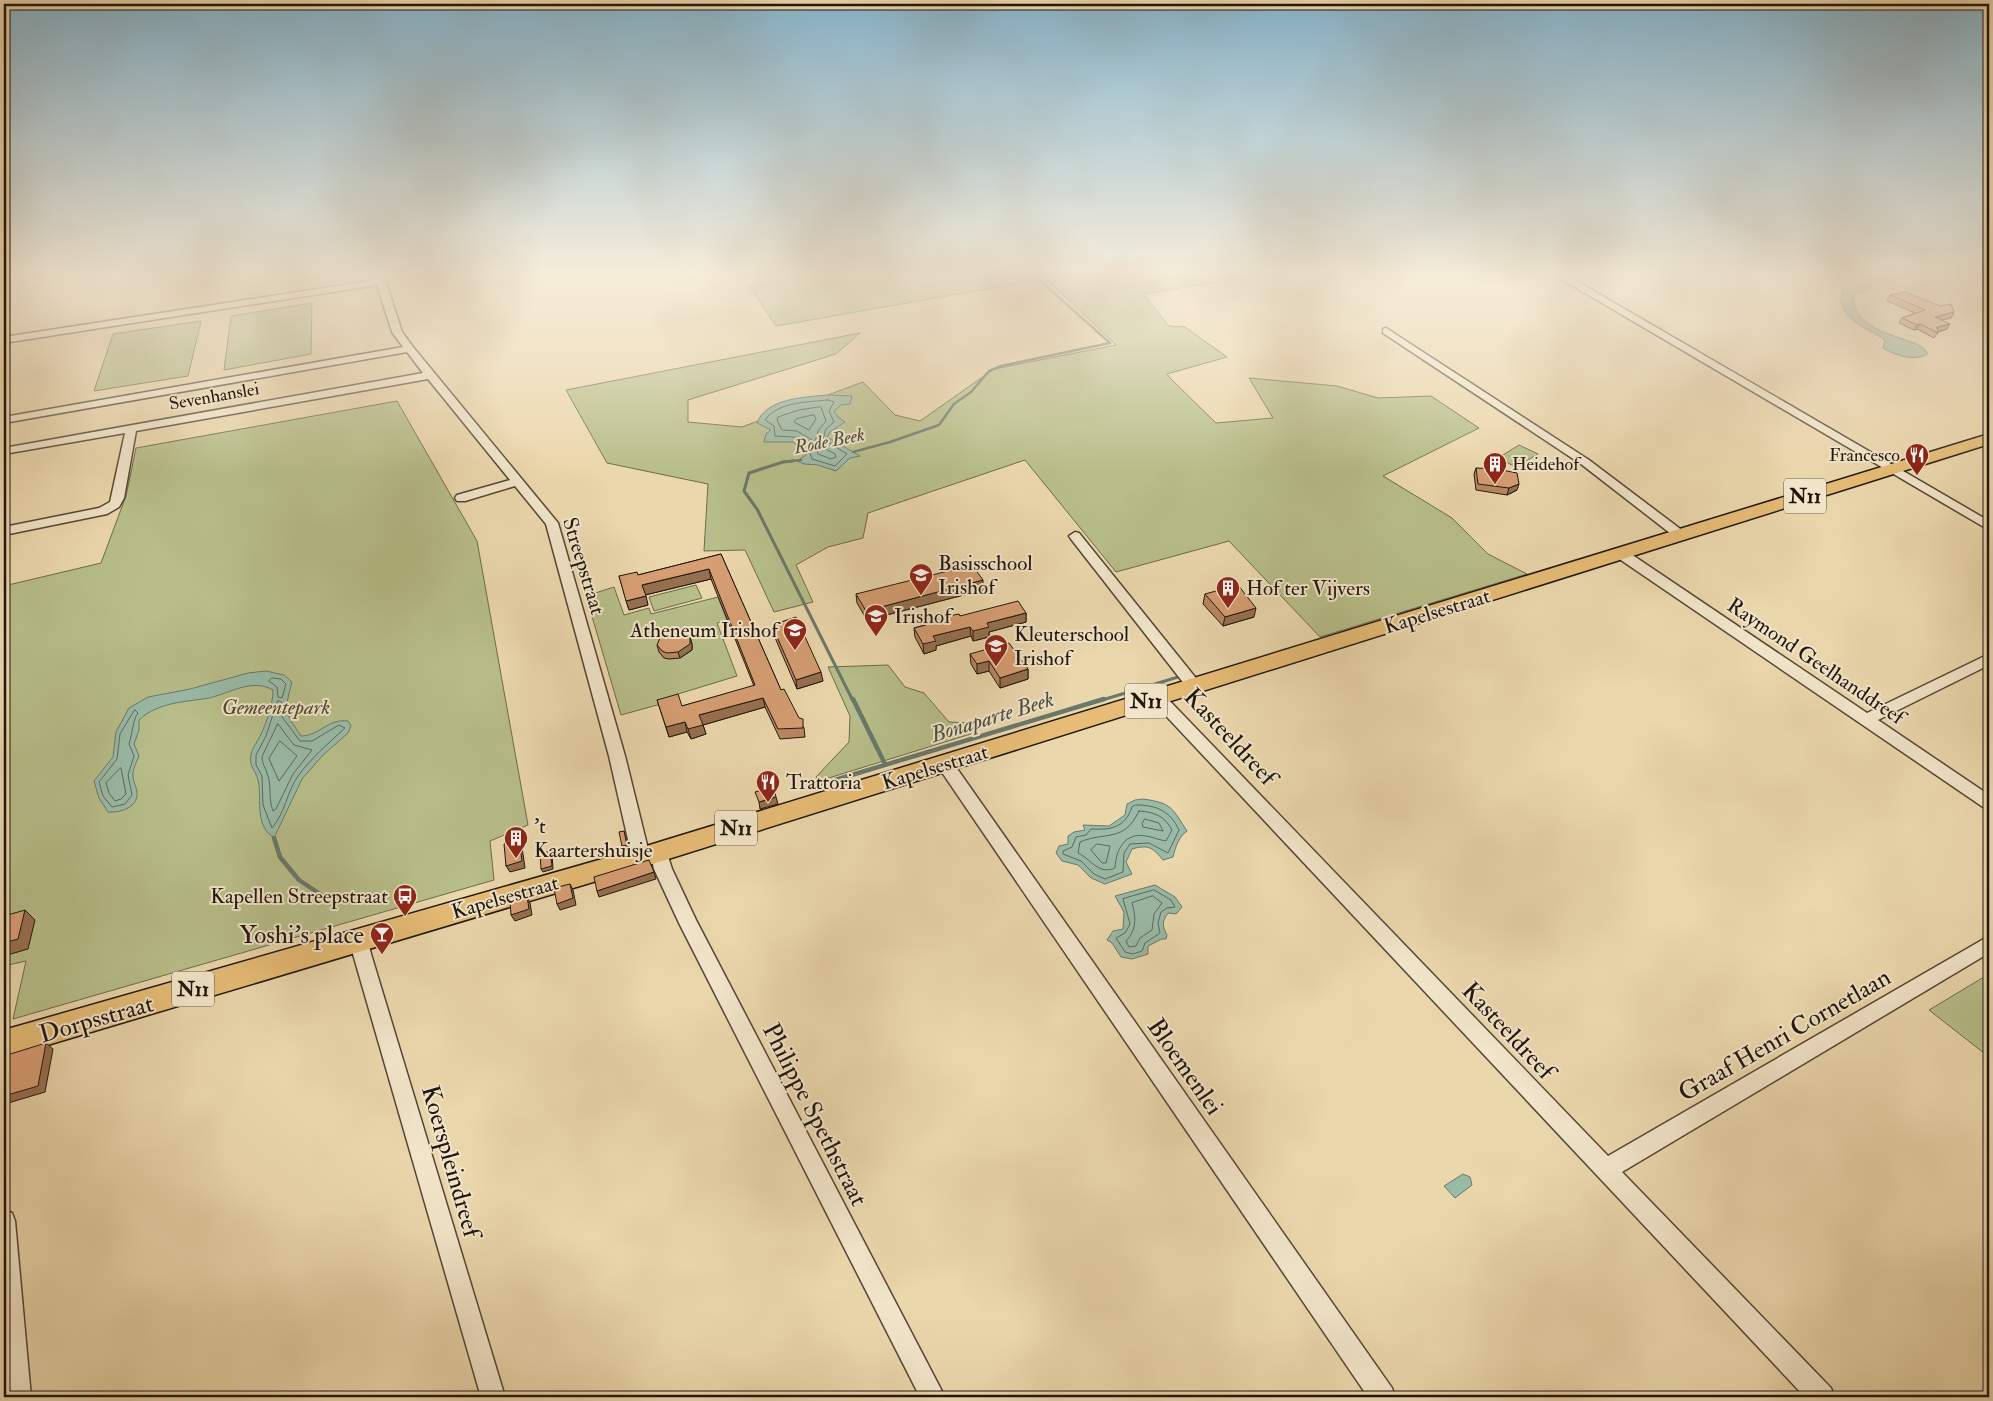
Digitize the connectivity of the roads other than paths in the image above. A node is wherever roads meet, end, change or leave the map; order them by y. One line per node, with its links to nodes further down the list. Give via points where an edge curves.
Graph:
1 (403, 341): 4 (street, Streepstraat)
2 (1402, 341): 15 (street, via 1584,462)
3 (1672, 341): 10 (street)
4 (409, 350): 5 (street, Streepstraat); 6 (street)
5 (431, 375): 7 (street, Sevenhanslei); 11 (street, Streepstraat)
6 (4, 420)
7 (131, 429): 9 (street, Sevenhanslei); 14 (street, via 115,504 95,513)
8 (1989, 439): 10 (main road, Kapelsestraat / N11)
9 (4, 452)
10 (1891, 470): 13 (street); 15 (main road, Kapelsestraat / N11)
11 (518, 481): 12 (street); 24 (street, Streepstraat, via 552,523 556,534 617,756)
12 (461, 498)
13 (1989, 526)
14 (4, 531)
15 (1679, 534): 17 (main road, Kapelsestraat / N11)
16 (1075, 536): 19 (street)
17 (1620, 553): 19 (main road, Kapelsestraat / N11); 21 (street, Raymond Geelhanddreef)
18 (1989, 659): 21 (street)
19 (1194, 686): 20 (main road, Kapelsestraat / N11)
20 (1158, 698): 22 (main road, Kapelsestraat / N11); 28 (street, Kasteeldreef)
21 (1865, 720): 23 (street, Raymond Geelhanddreef)
22 (945, 764): 24 (main road, Kapelsestraat / N11); 33 (street, Bloemenlei)
23 (1989, 803)
24 (650, 855): 25 (main road, Kapelsestraat / N11); 32 (street, Philippe Spethstraat, via 662,865 688,923)
25 (360, 940): 27 (main road, Dorpsstraat / N11); 31 (street, Koerspleindreef)
26 (1989, 944): 28 (street, Graaf Henri Cornetlaan)
27 (4, 1044)
28 (1605, 1170): 34 (street, Kasteeldreef)
29 (4, 1221): 30 (street)
30 (19, 1397)
31 (493, 1397)
32 (933, 1397)
33 (1383, 1397)
34 (1822, 1397)

